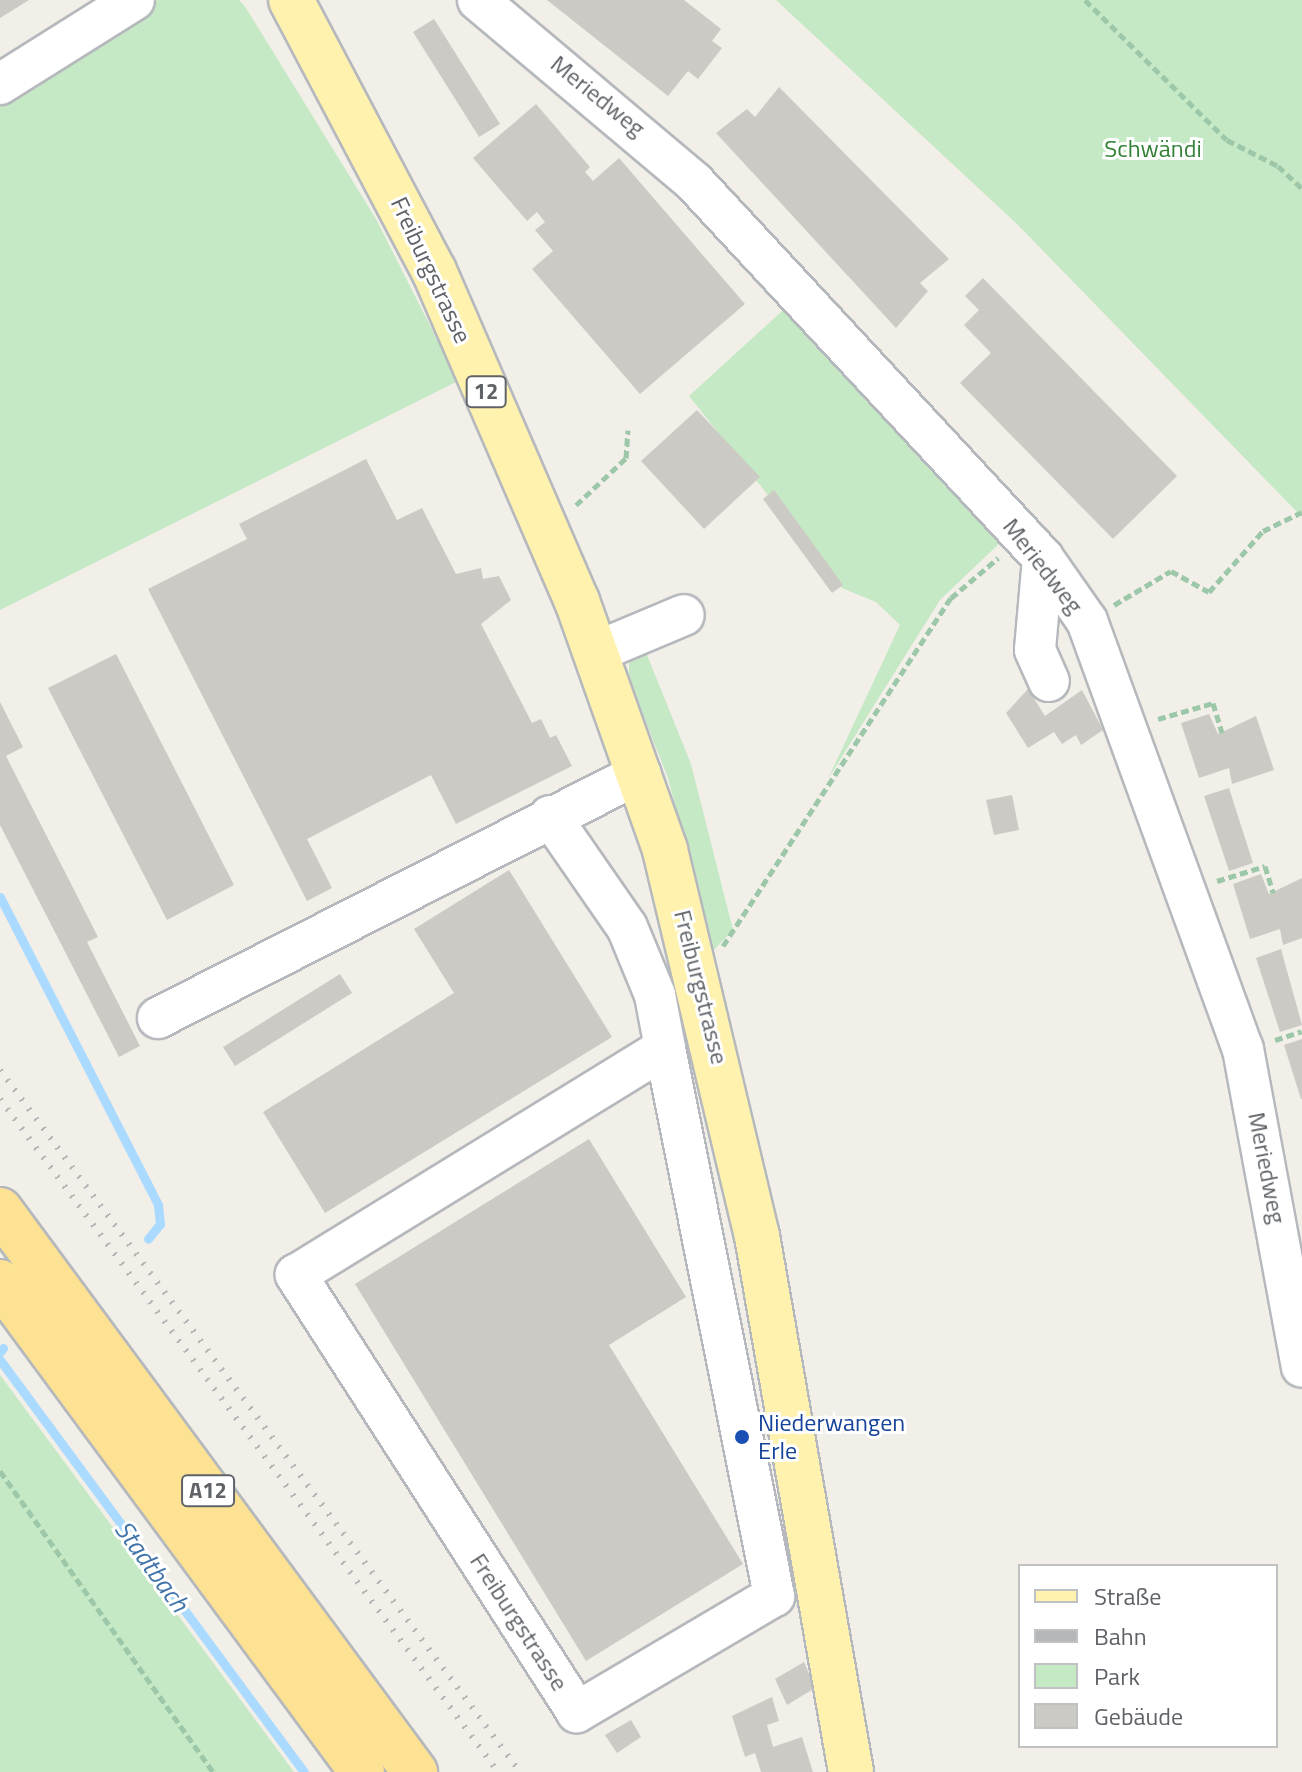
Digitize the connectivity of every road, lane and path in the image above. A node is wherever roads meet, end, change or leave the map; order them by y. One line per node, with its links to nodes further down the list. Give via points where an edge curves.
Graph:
1 (134, 0): 5 (street)
2 (291, 0): 13 (main road, Freiburgstrasse / 12, via 434,271)
3 (478, 0): 10 (street, Meriedweg, via 694,182)
4 (1085, 0): 6 (path, via 1227,140 1278,166)
5 (0, 84)
6 (1302, 188)
7 (628, 430): 9 (path, via 626,458 573,508)
8 (1302, 512): 11 (path, via 1263,531 1209,592 1171,571)
9 (579, 521)
10 (1033, 547): 14 (street, via 1035,650); 19 (street, Meriedweg, via 1087,621); 21 (path, via 951,598 738,929)
11 (1107, 609)
12 (684, 615): 13 (street)
13 (596, 652): 17 (main road, Freiburgstrasse / 12)
14 (1049, 681)
15 (1145, 722): 16 (path, via 1213,703)
16 (1222, 733)
17 (640, 773): 18 (street); 21 (main road, Freiburgstrasse / 12)
18 (550, 816): 22 (street); 23 (street, Freiburgstrasse, via 627,927 655,995)
19 (1190, 890): 20 (path, via 1265,866); 26 (street, Meriedweg, via 1243,1049)
20 (1273, 893)
21 (699, 973): 31 (main road, Freiburgstrasse / 12, via 771,1310)
22 (158, 1018)
23 (665, 1048): 23 (street, Freiburgstrasse, via 774,1596 577,1712 296,1275)
24 (0, 1210): 30 (highway, A12)
25 (0, 1282): 29 (highway, A12)
26 (1302, 1367)
27 (0, 1471): 28 (path)
28 (213, 1772)
29 (362, 1772)
30 (415, 1772)
31 (851, 1772)

